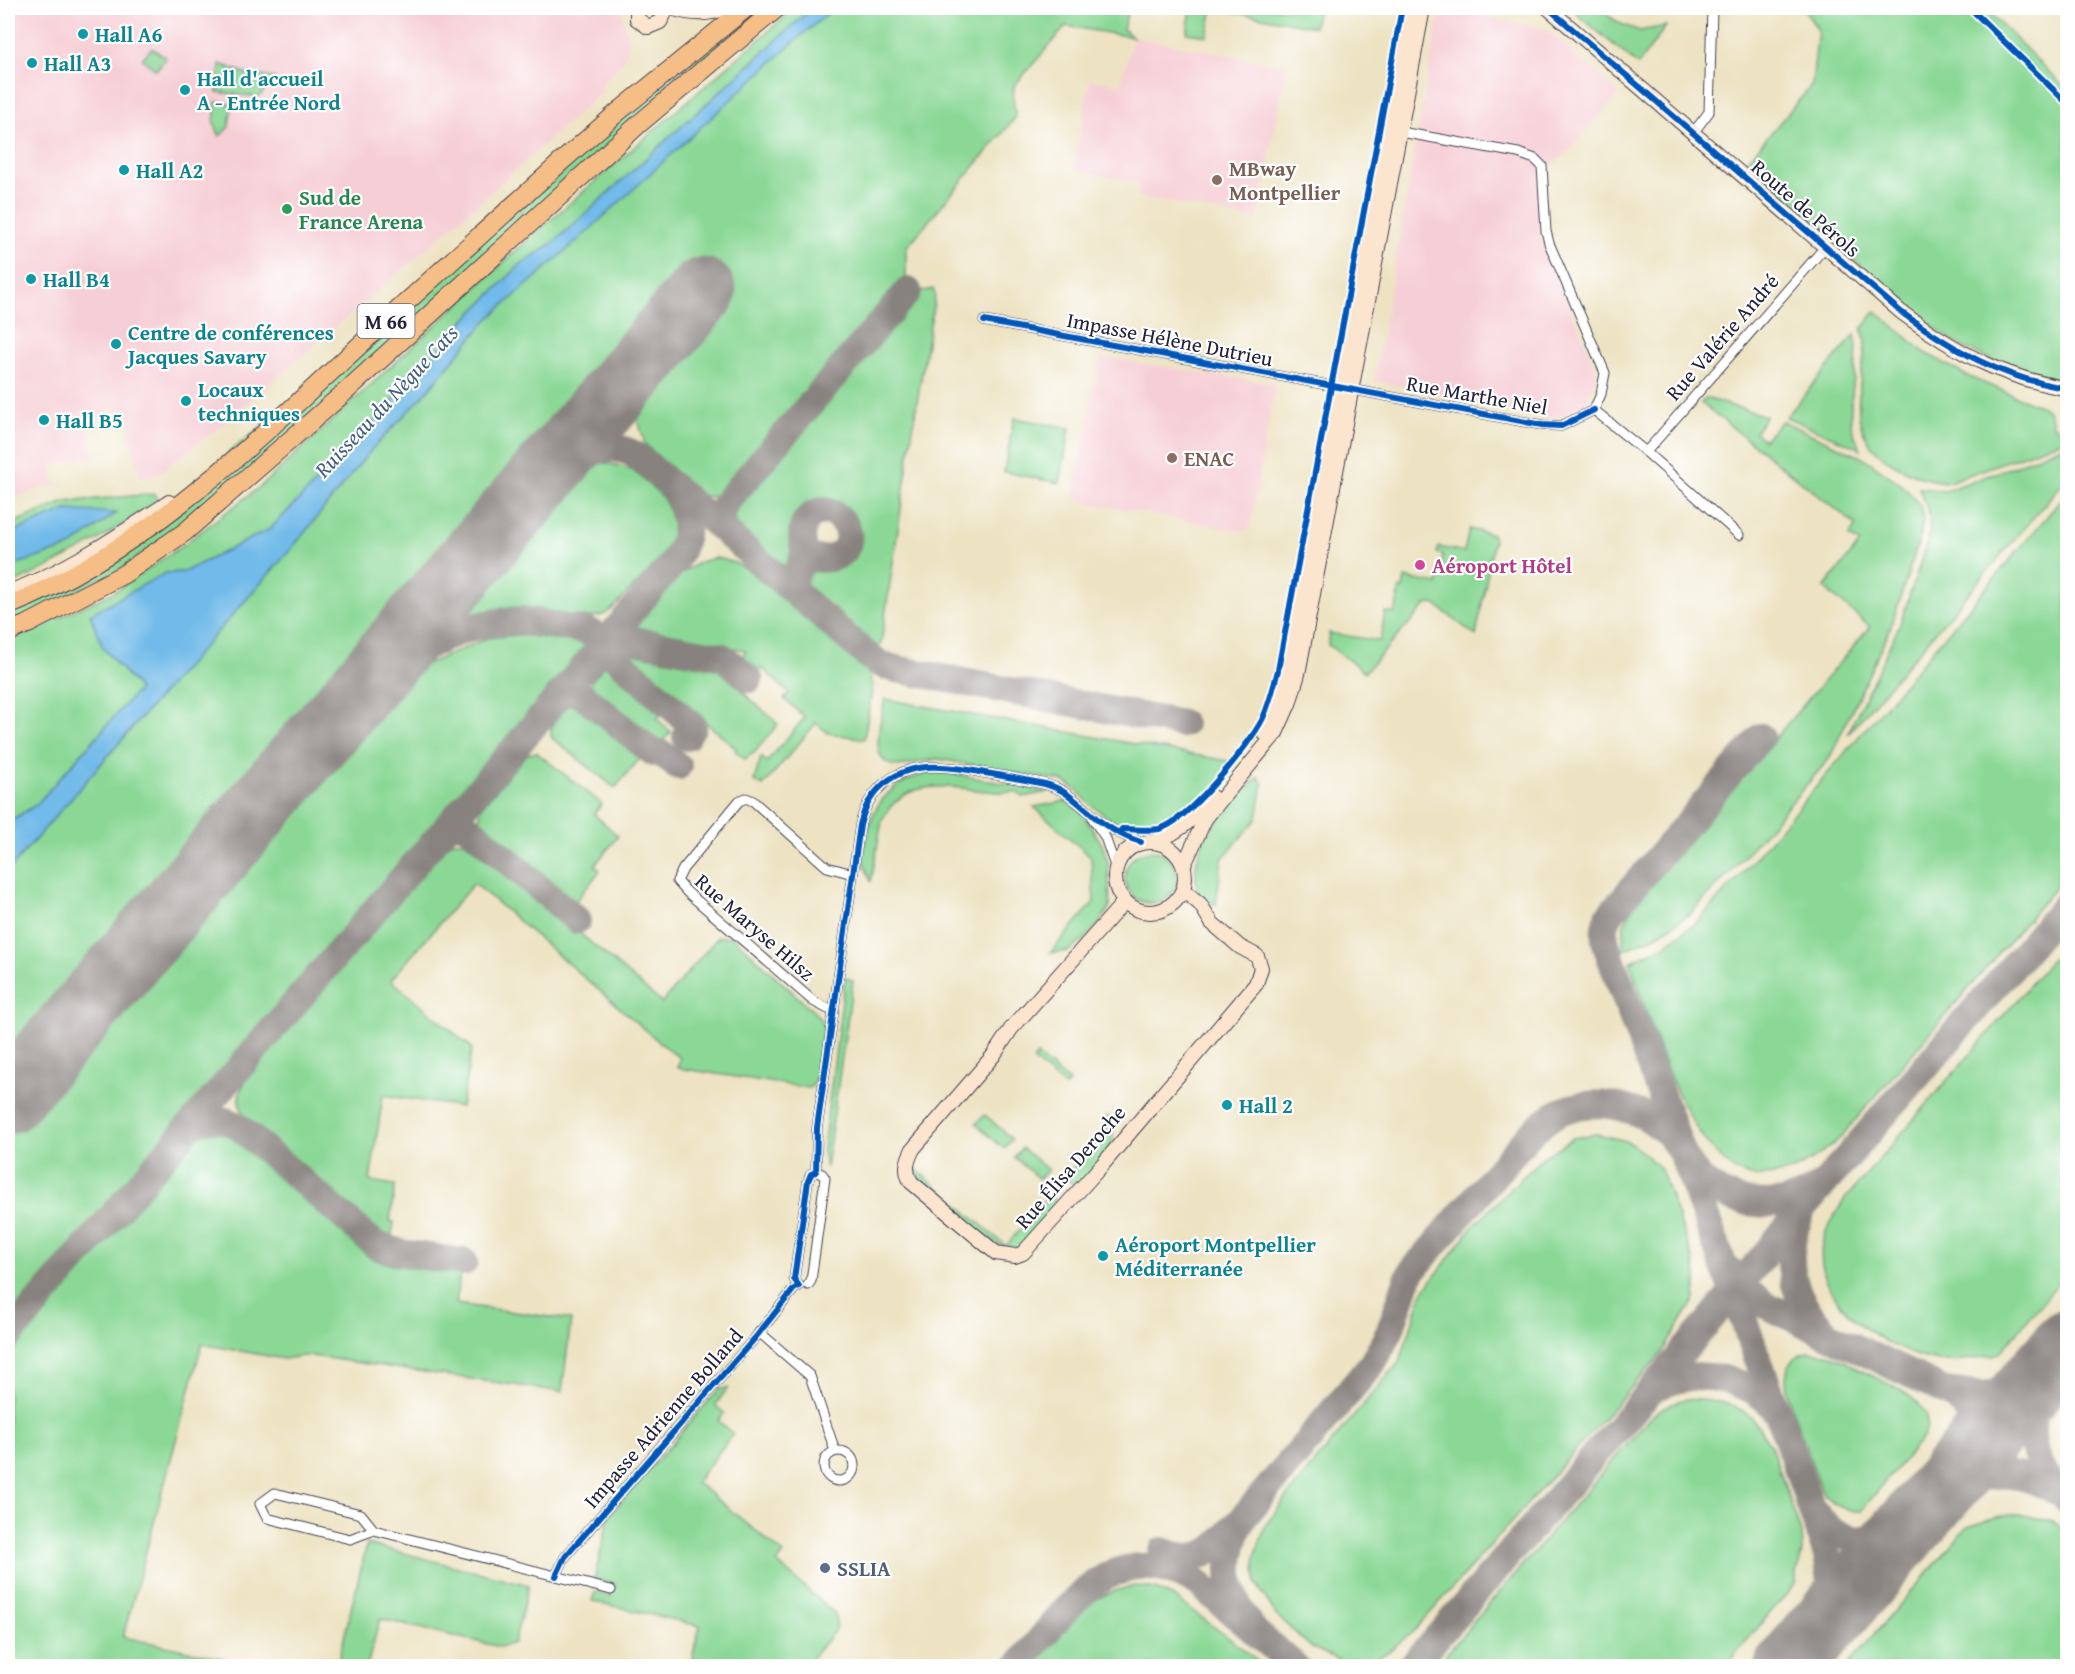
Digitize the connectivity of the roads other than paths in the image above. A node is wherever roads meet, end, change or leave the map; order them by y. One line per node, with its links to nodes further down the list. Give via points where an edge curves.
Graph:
1 (663, 8): 10 (street, via 663,19 652,27 640,23)
2 (671, 8): 3 (street, via 700,14)
3 (725, 8)
4 (746, 8): 19 (highway, M 66, via 562,161 279,420)
5 (777, 8): 23 (highway, M 66, via 640,123 185,532 124,574)
6 (1411, 8): 11 (street)
7 (1423, 8): 11 (street)
8 (1548, 8): 12 (street, Route de Pérols)
9 (1712, 8): 12 (street, via 1708,112)
10 (635, 10)
11 (1394, 131): 15 (street); 17 (street, via 1518,153 1542,166 1549,243 1605,373)
12 (1693, 133): 13 (street, Route de Pérols)
13 (1825, 247): 16 (street, Route de Pérols, via 1901,312 1972,359 2021,378); 18 (street, Rue Valérie André)
14 (984, 321): 15 (street, Impasse Hélène Dutrieu)
15 (1346, 388): 17 (street, Rue Marthe Niel, via 1553,426); 25 (street, via 1280,701 1267,729 1205,806 1169,836); 26 (street, via 1298,674 1289,704 1276,733 1205,819)
16 (2067, 389)
17 (1594, 410): 18 (street)
18 (1646, 452): 20 (street)
19 (188, 497): 21 (street, M 66, via 169,502 106,543); 22 (highway, M 66, via 133,539 73,577)
20 (1739, 535)
21 (8, 592)
22 (8, 606)
23 (8, 632)
24 (1088, 812): 25 (street, via 1126,837); 27 (street, via 1105,837); 28 (street, via 1059,788 947,765 928,765 897,775 868,804 860,825)
25 (1149, 842): 26 (street, via 1173,849); 27 (street, via 1125,852)
26 (1184, 865): 29 (street)
27 (1116, 869): 30 (street, via 1118,892)
28 (853, 874): 31 (street); 31 (street, Rue Maryse Hilsz, via 827,867 746,798 739,801 677,881 813,1001)
29 (1183, 890): 30 (street, via 1168,908 1157,912 1145,912); 30 (street, Rue Élisa Deroche, via 1200,904 1212,923 1257,956 1261,968 1256,984 1023,1253 996,1253 911,1182 906,1168 908,1158 1011,1029)
30 (1125, 901)
31 (834, 1010): 32 (street, via 817,1128)
32 (816, 1172): 33 (street, via 808,1181 794,1279); 33 (street, via 825,1178 811,1281)
33 (803, 1286): 34 (street, Impasse Adrienne Bolland, via 794,1289)
34 (759, 1332): 35 (street, via 810,1376); 37 (street, Impasse Adrienne Bolland, via 566,1557)
35 (836, 1451)
36 (374, 1530): 36 (street, via 361,1514 344,1508 275,1493 260,1504 267,1518 330,1536 350,1539); 37 (street)
37 (556, 1576): 38 (street)
38 (611, 1590)

